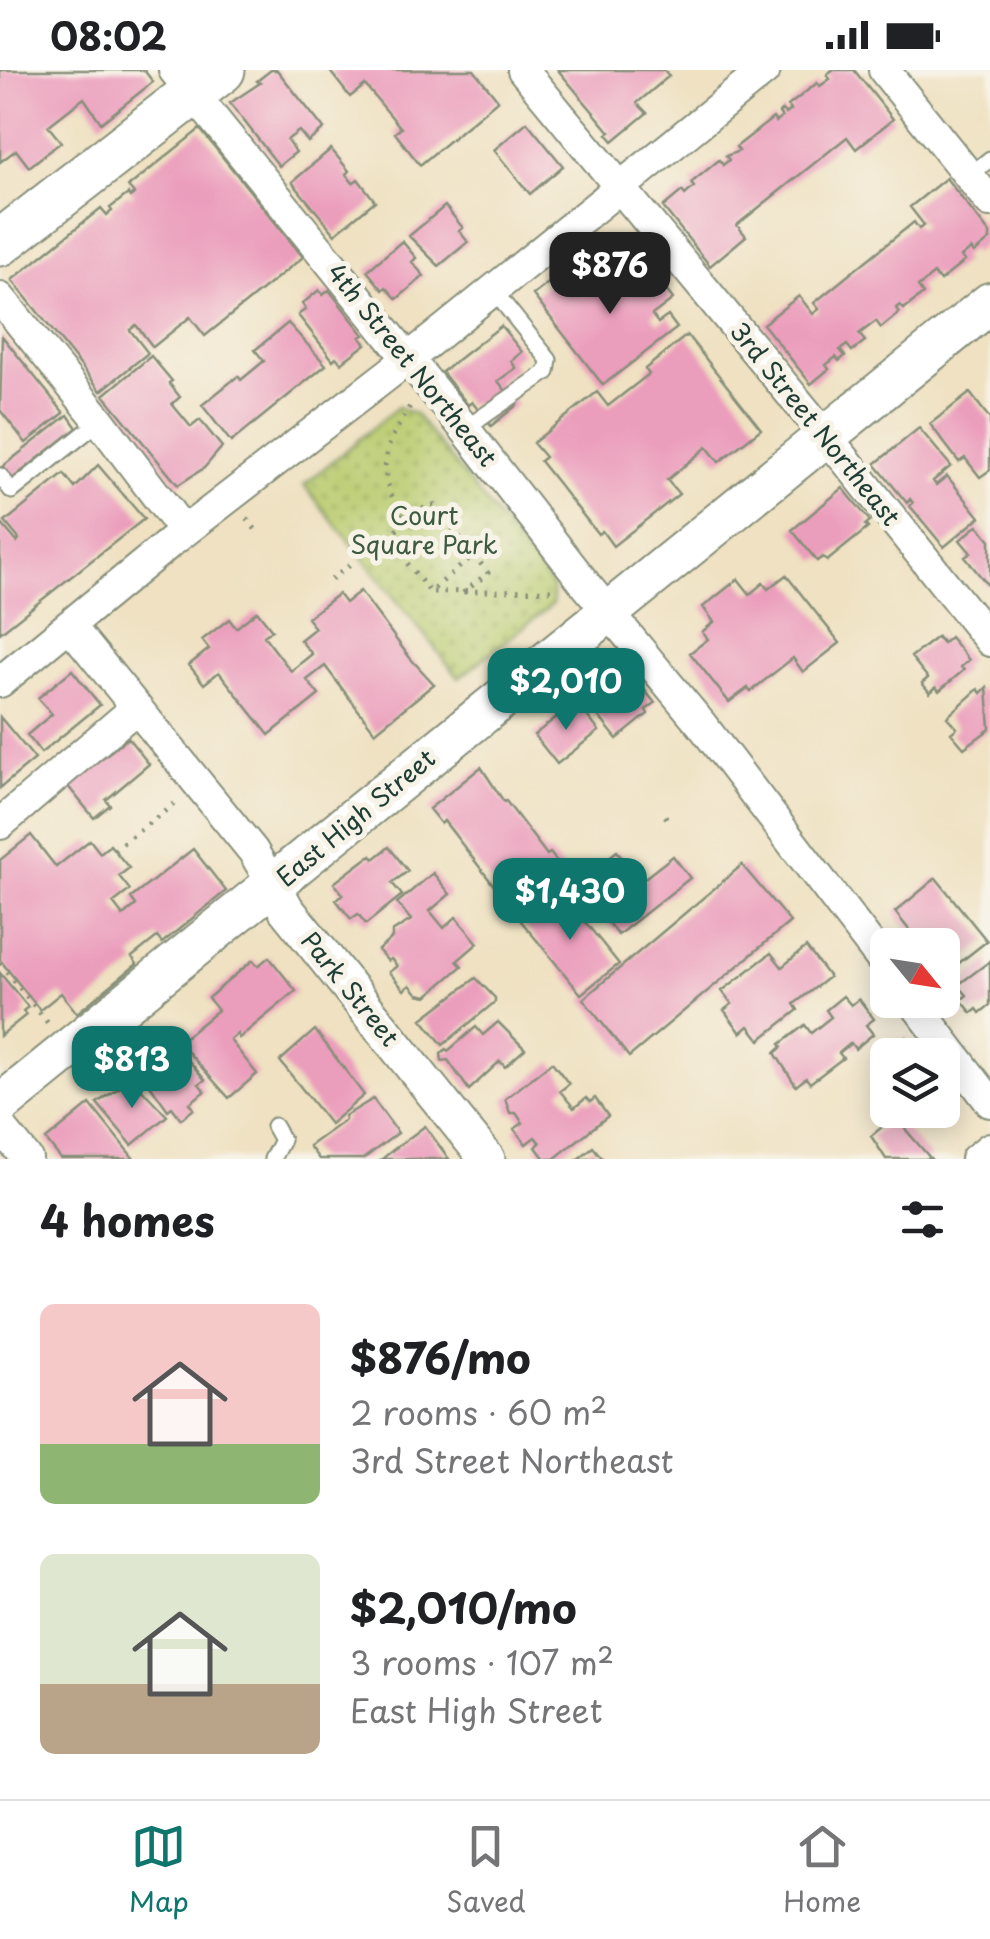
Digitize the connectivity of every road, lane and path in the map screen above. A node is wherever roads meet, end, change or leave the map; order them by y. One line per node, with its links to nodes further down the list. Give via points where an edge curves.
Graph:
1 (523, 70): 6 (street, 3rd Street Northeast)
2 (764, 70): 6 (street)
3 (884, 70): 5 (street)
4 (197, 78): 8 (main road); 12 (street, 4th Street Northeast)
5 (980, 167): 7 (street)
6 (621, 186): 9 (street); 16 (street, 3rd Street Northeast)
7 (990, 202)
8 (0, 243)
9 (493, 290): 12 (street); 15 (lane, via 549,366)
10 (0, 298): 14 (street)
11 (990, 303): 16 (main road, East High Street)
12 (408, 359): 15 (street, 4th Street Northeast); 20 (street)
13 (412, 402): 19 (path, via 383,460 389,495)
14 (100, 422): 17 (lane, via 12,491); 20 (street)
15 (465, 428): 28 (street, 4th Street Northeast)
16 (824, 435): 28 (main road, East High Street); 30 (street, 3rd Street Northeast)
17 (0, 476)
18 (247, 518): 21 (path)
19 (406, 522): 22 (path, via 434,504); 26 (path, via 392,544)
20 (184, 532): 29 (street)
21 (260, 535)
22 (474, 555): 26 (path); 27 (path, via 488,573)
23 (354, 562): 24 (path)
24 (331, 580)
25 (559, 590): 27 (path)
26 (430, 592): 27 (path)
27 (462, 593)
28 (608, 610): 36 (main road, East High Street); 37 (street, 4th Street Northeast)
29 (70, 626): 31 (street); 32 (street, Park Street)
30 (990, 641)
31 (0, 682)
32 (136, 708): 34 (street); 36 (street, Park Street)
33 (178, 801): 35 (path)
34 (0, 824)
35 (114, 850)
36 (274, 886): 42 (main road, East High Street); 48 (street, Park Street)
37 (870, 945)
38 (0, 963): 40 (path)
39 (926, 1018): 41 (street)
40 (55, 1032)
41 (990, 1102)
42 (0, 1106)
43 (0, 1126): 46 (street)
44 (274, 1126): 47 (lane, via 282,1140)
45 (990, 1148): 49 (street)
46 (27, 1159)
47 (272, 1159)
48 (487, 1159)
49 (976, 1159)

